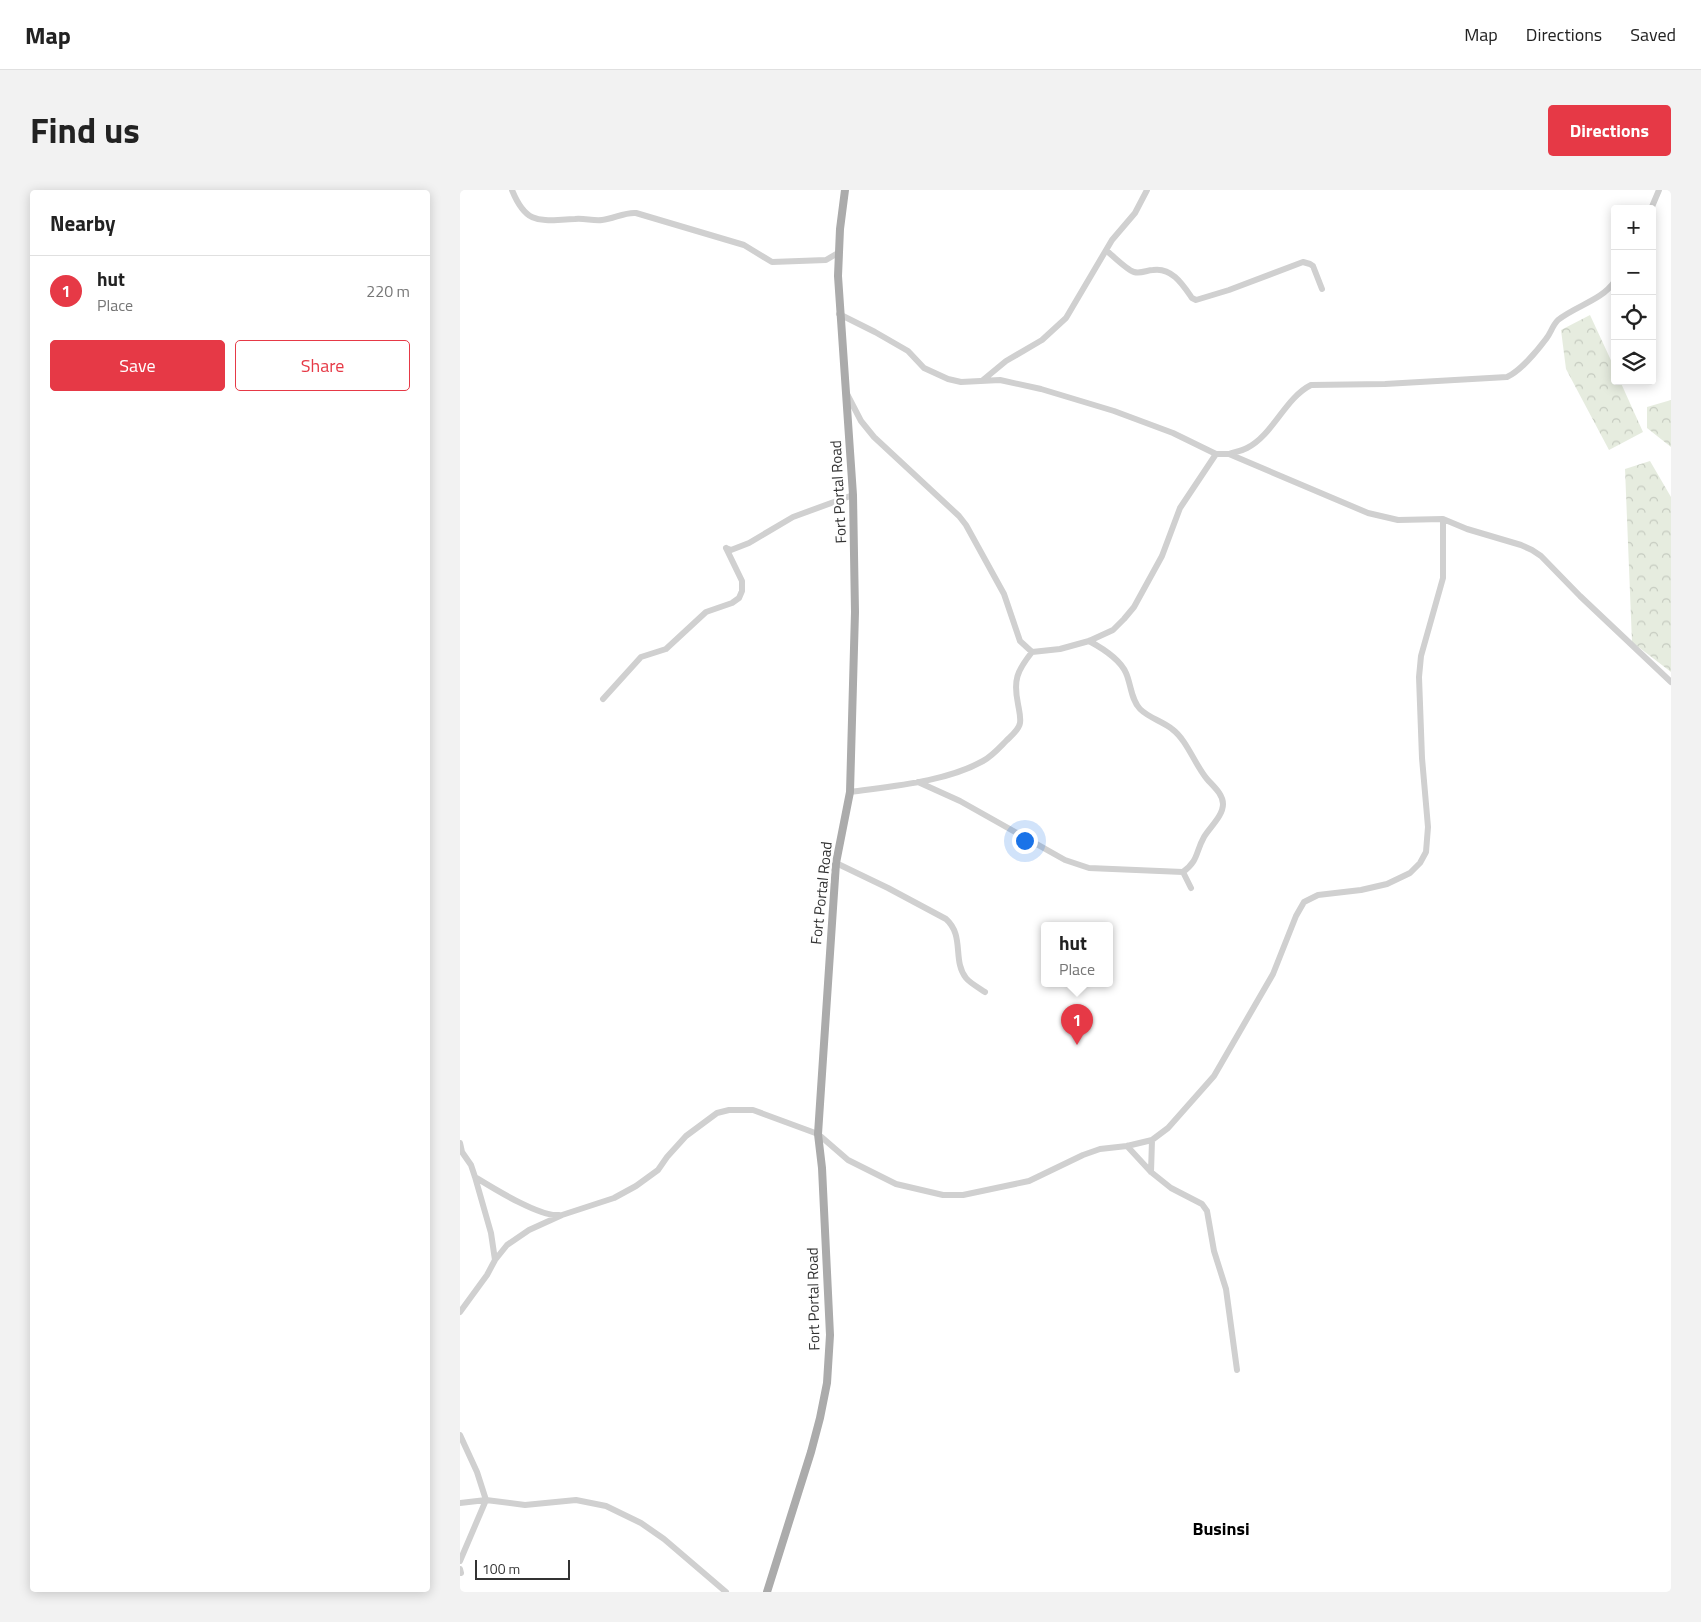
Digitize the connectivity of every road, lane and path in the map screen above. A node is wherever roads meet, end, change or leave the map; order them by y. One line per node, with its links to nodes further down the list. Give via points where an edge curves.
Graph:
1 (512, 190): 7 (street, via 523,210 542,221 602,220 629,212 744,245 772,262 826,260)
2 (845, 190): 7 (main road, Fort Portal Road)
3 (1147, 190): 6 (street, via 1135,213 1119,230)
4 (1659, 190): 5 (street)
5 (1652, 205)
6 (1107, 251): 9 (street, via 1132,271 1153,270 1172,274 1196,300 1300,263 1313,266); 11 (street, via 1066,318 1054,331 1006,361)
7 (838, 253): 10 (main road, Fort Portal Road)
8 (1611, 285): 14 (street, via 1597,299 1559,320 1545,341 1507,377 1311,385 1288,405 1258,440 1248,448)
9 (1322, 289)
10 (839, 314): 11 (street, via 908,352 924,368 937,375 961,382); 12 (main road, Fort Portal Road)
11 (983, 380): 13 (street, via 1014,383 1078,399 1173,434)
12 (845, 391): 15 (main road, Fort Portal Road); 20 (street, via 874,437 966,525 1004,594 1020,640)
13 (1216, 454): 14 (street); 17 (street, via 1180,508 1164,550 1134,607)
14 (1229, 454): 16 (street, via 1368,513 1398,520)
15 (853, 495): 22 (street, via 793,517 749,543 732,550 726,548 742,581 739,598 706,612 666,649 641,657); 24 (main road, Fort Portal Road, via 855,612)
16 (1443, 519): 21 (street, via 1521,545 1541,556); 30 (street, via 1443,578 1424,644 1419,677 1429,840 1426,852 1410,872 1392,882 1361,890 1318,895 1304,902 1274,974 1214,1076 1168,1128)
17 (1104, 635): 18 (street); 19 (street)
18 (1090, 641): 19 (street); 20 (street)
19 (1103, 649): 26 (street, via 1126,671 1140,709 1179,736 1220,794 1221,812 1204,838 1193,864)
20 (1032, 652): 23 (street, via 1017,673 1015,686 1020,724 1016,731 985,760)
21 (1671, 682)
22 (603, 699)
23 (918, 782): 24 (street); 26 (street, via 960,801 1079,866)
24 (850, 792): 25 (main road, Fort Portal Road)
25 (836, 863): 28 (street, via 952,924 963,973 966,979); 29 (main road, Fort Portal Road)
26 (1183, 872): 27 (street)
27 (1192, 888)
28 (985, 992)
29 (818, 1134): 32 (street, via 848,1160 896,1184 943,1195 963,1195 1029,1181 1082,1154); 36 (street, via 753,1110 717,1113 686,1136 650,1177 614,1198); 45 (main road, Fort Portal Road, via 830,1335 827,1383 811,1452)
30 (1152, 1140): 32 (street); 34 (street)
31 (460, 1143): 33 (street)
32 (1127, 1146): 34 (street)
33 (463, 1159): 35 (street)
34 (1150, 1172): 39 (street, via 1202,1204 1207,1211 1214,1251 1226,1289)
35 (475, 1177): 36 (street, via 519,1203 551,1216); 37 (street)
36 (562, 1215): 37 (street, via 529,1230 507,1245)
37 (495, 1260): 38 (street)
38 (460, 1312)
39 (1237, 1370)
40 (460, 1435): 41 (street)
41 (486, 1500): 42 (street); 43 (street); 44 (street, via 525,1505 576,1500 606,1506 641,1523)
42 (460, 1503)
43 (460, 1561)
44 (726, 1592)
45 (768, 1592)

